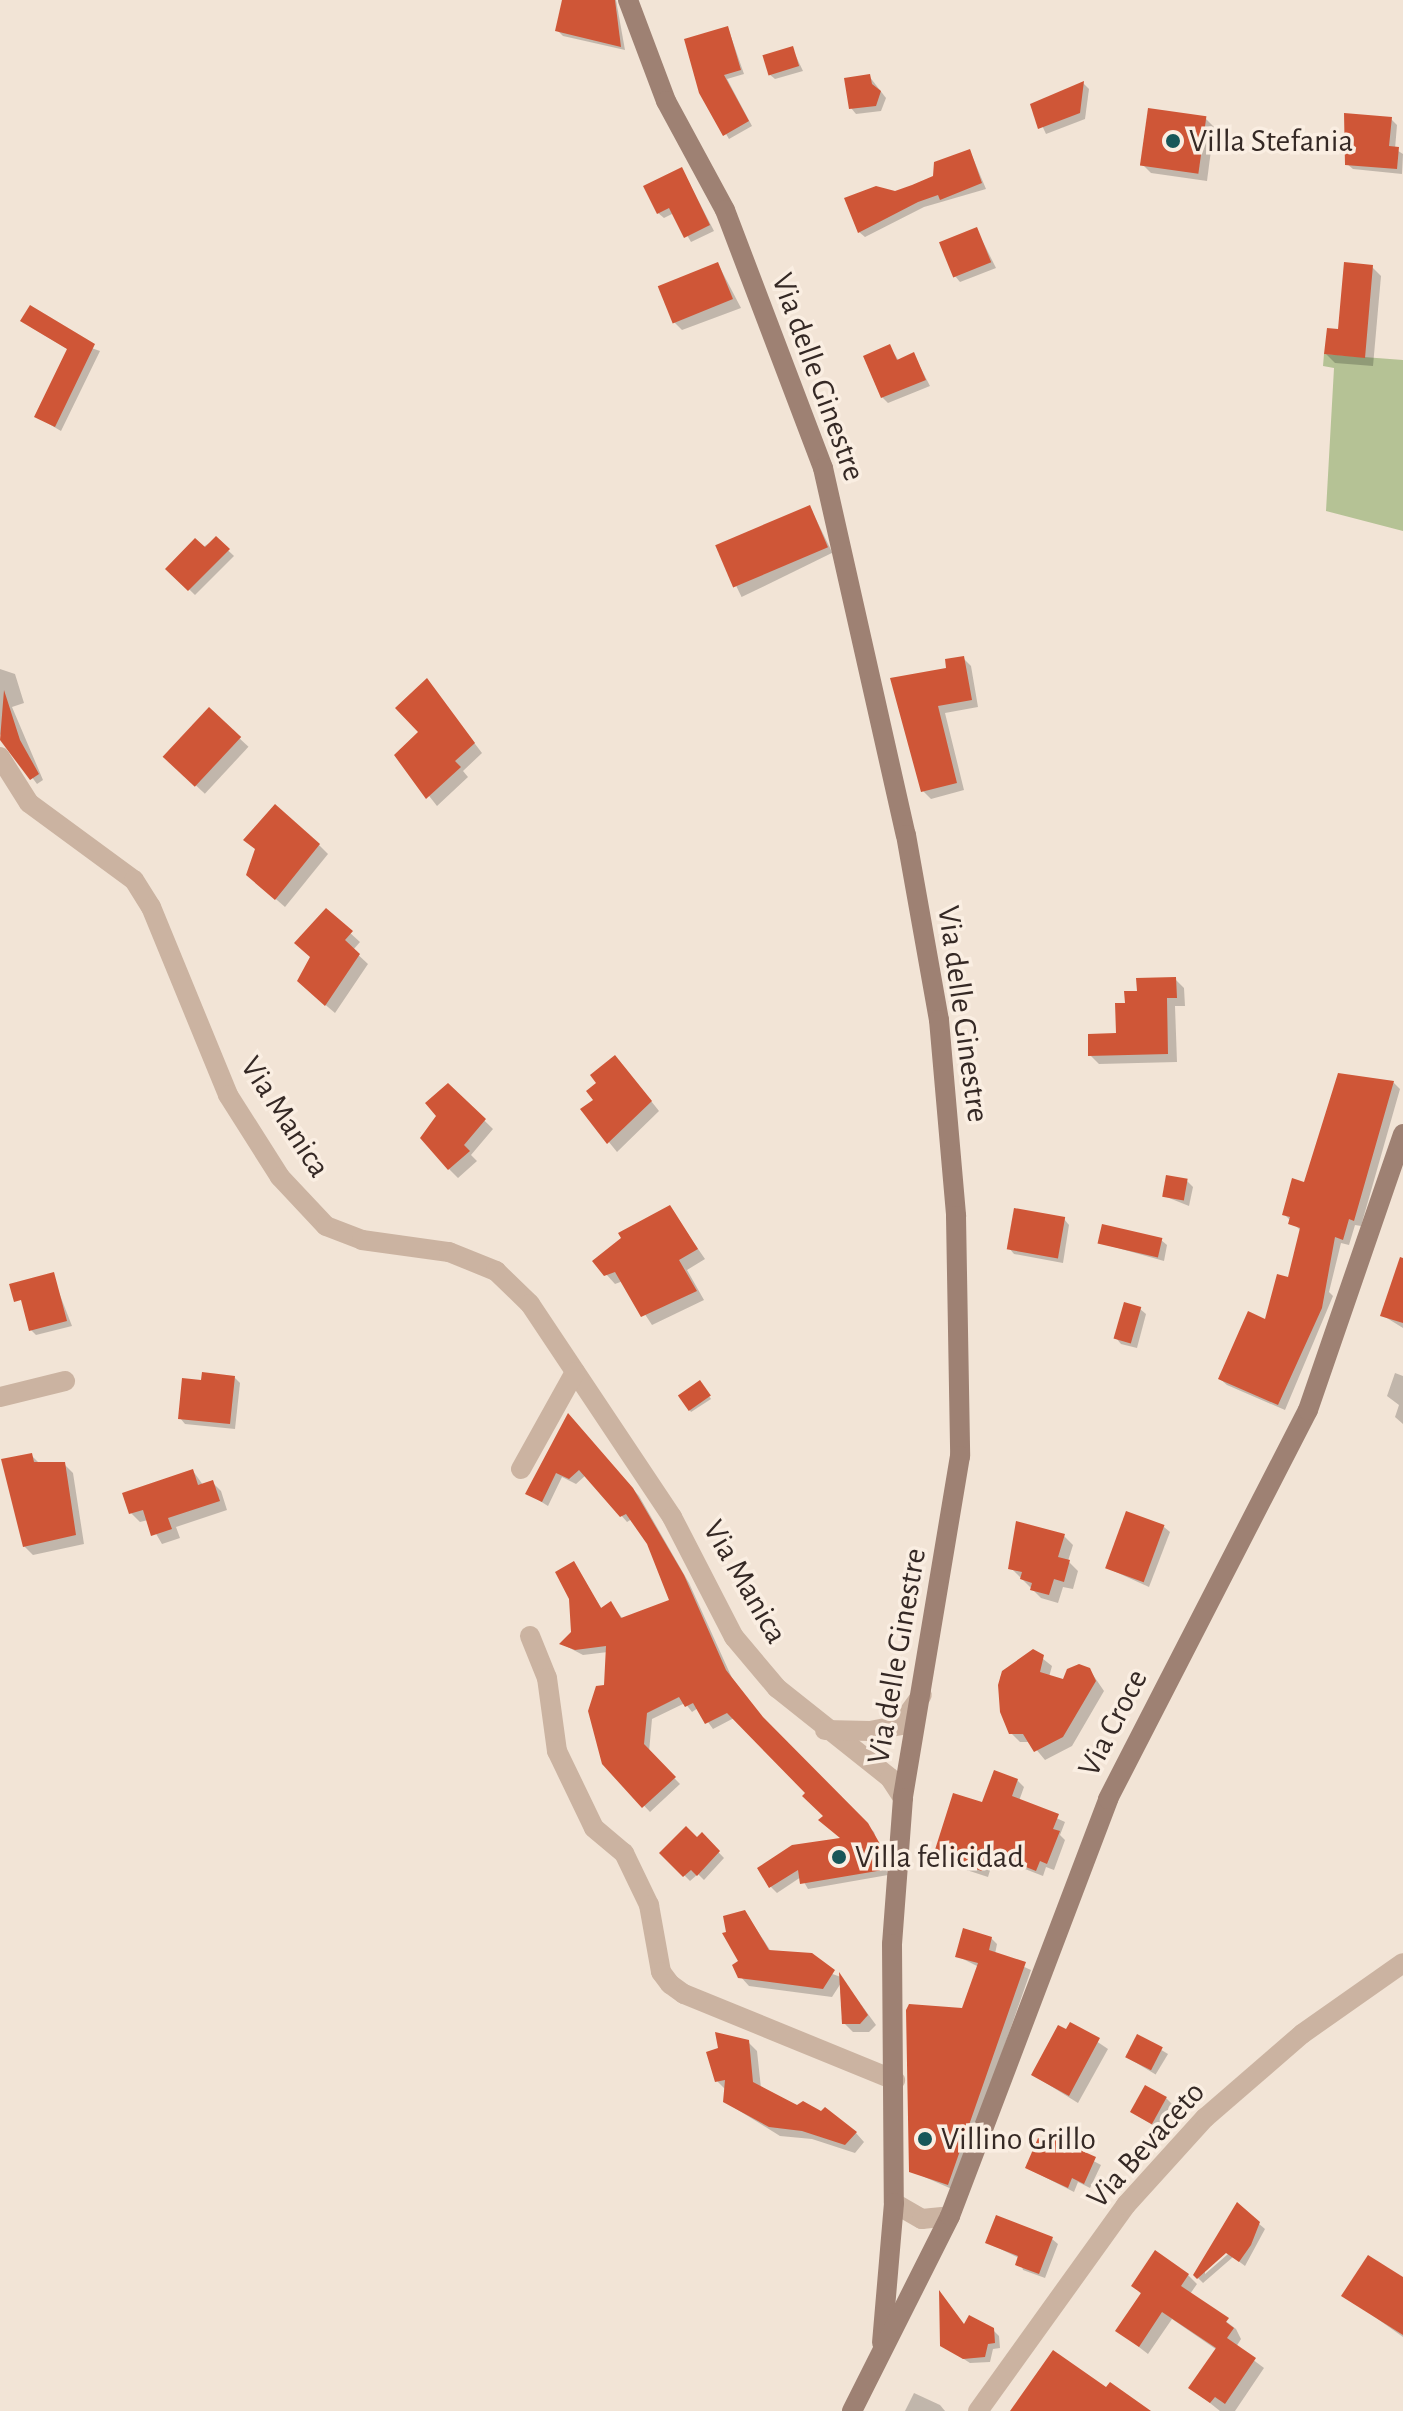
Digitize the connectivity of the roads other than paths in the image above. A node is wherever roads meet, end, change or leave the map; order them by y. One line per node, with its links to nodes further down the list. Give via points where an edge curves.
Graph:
1 (628, 0): 9 (street, Via delle Ginestre, via 666,101 725,210 823,468 906,835 939,1020 957,1248 960,1456)
2 (0, 757): 4 (street, Via Manica, via 29,803 134,880 151,907 228,1095 280,1177 326,1226 362,1240 449,1252 496,1271 530,1304)
3 (1403, 1134): 15 (street, Via Croce, via 1308,1410 1108,1799)
4 (575, 1372): 7 (street); 10 (street, Via Manica, via 672,1517 734,1637 777,1688)
5 (65, 1381): 6 (street)
6 (0, 1397)
7 (521, 1469)
8 (530, 1636): 13 (street, via 547,1678 557,1751 594,1828 624,1853 649,1905 661,1972 670,1984)
9 (922, 1695): 10 (street, via 900,1725); 11 (street, Via delle Ginestre)
10 (825, 1730): 11 (street, Via Manica, via 890,1778)
11 (903, 1798): 13 (street, Via delle Ginestre, via 892,1944)
12 (1403, 1963): 18 (street, Via Bevaceto, via 1302,2034 1205,2118 1126,2205)
13 (895, 2080): 14 (street, Via delle Ginestre)
14 (894, 2203): 15 (street, via 922,2219); 16 (street, Via delle Ginestre)
15 (950, 2216): 16 (street, Via Croce)
16 (882, 2342): 17 (street)
17 (852, 2411)
18 (978, 2411)

